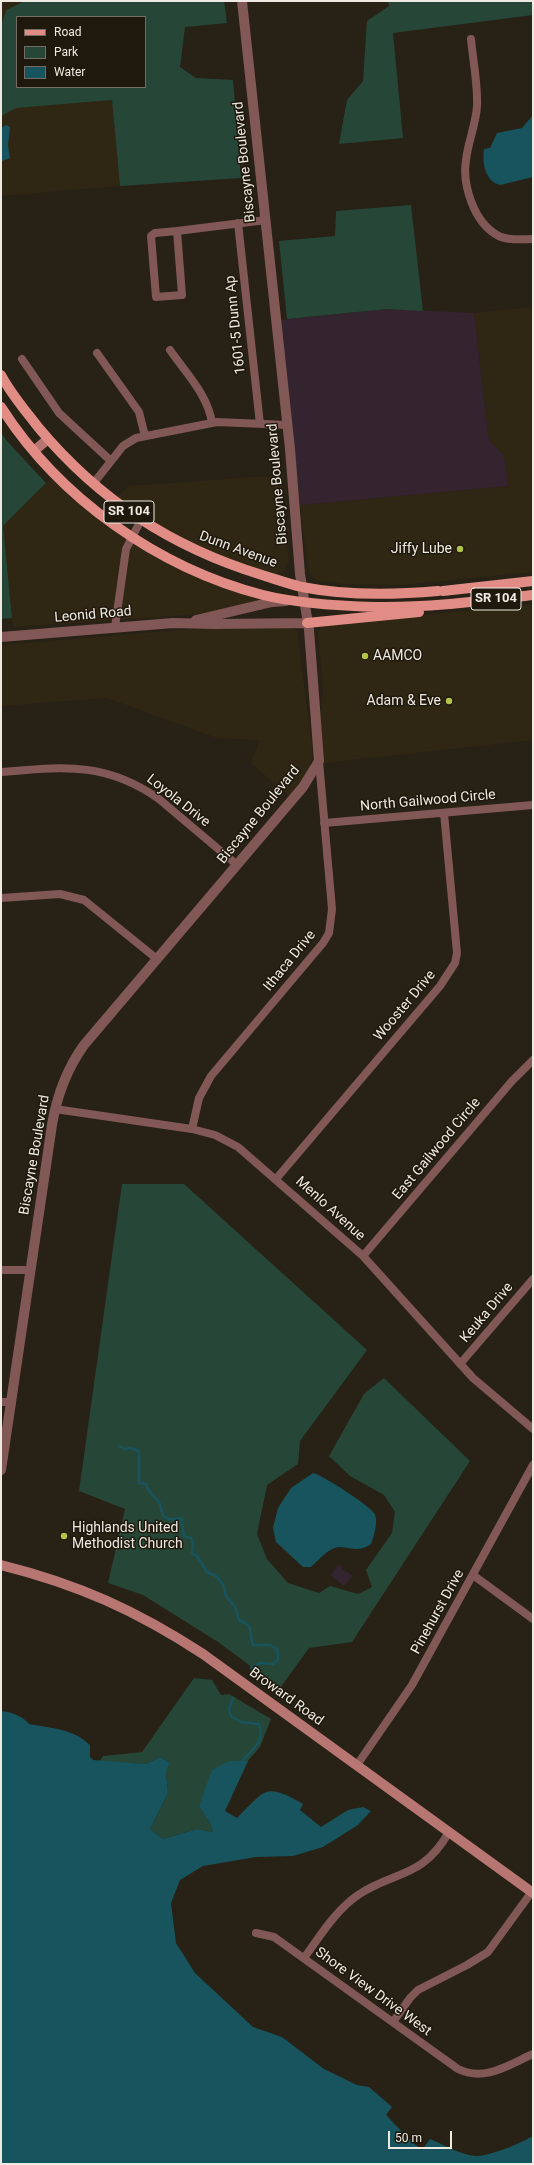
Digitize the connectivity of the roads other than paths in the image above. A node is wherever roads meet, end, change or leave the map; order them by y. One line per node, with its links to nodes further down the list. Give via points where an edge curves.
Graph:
1 (242, 1): 3 (street, Biscayne Boulevard)
2 (470, 40): 6 (street, via 477,89 477,108 465,161 471,200 478,217 498,236 509,239)
3 (266, 220): 4 (street); 14 (street, Biscayne Boulevard)
4 (238, 223): 5 (street); 13 (street, 1601-5 Dunn Ap)
5 (177, 231): 5 (street, via 151,236 156,297 182,295)
6 (533, 239)
7 (170, 350): 12 (street, via 203,396)
8 (97, 353): 15 (street, via 139,412)
9 (22, 359): 18 (street, via 59,414)
10 (1, 375): 16 (main road, Dunn Avenue / SR 104, via 11,393)
11 (1, 407): 17 (main road, SR 104)
12 (212, 423): 13 (street, via 226,421); 15 (street)
13 (260, 424): 14 (street)
14 (287, 425): 24 (street, Biscayne Boulevard)
15 (145, 436): 18 (street, via 128,442)
16 (48, 439): 17 (main road); 19 (main road, Dunn Avenue / SR 104)
17 (34, 451): 21 (main road, SR 104, via 88,505)
18 (111, 460): 19 (street)
19 (93, 484): 20 (main road, Dunn Avenue / SR 104)
20 (141, 520): 21 (street); 24 (main road, Dunn Avenue / SR 104, via 205,555)
21 (132, 537): 27 (main road, SR 104, via 173,561 234,587); 31 (street, via 126,549)
22 (533, 581): 23 (main road, Dunn Avenue / SR 104)
23 (518, 582): 24 (main road, Dunn Avenue / SR 104, via 385,595); 26 (main road, via 512,587 492,592)
24 (302, 587): 27 (street, Biscayne Boulevard)
25 (533, 595): 26 (main road, SR 104)
26 (485, 600): 28 (main road, SR 104)
27 (304, 601): 28 (main road, SR 104, via 378,607); 29 (street, Leonid Road, via 272,602); 30 (street, Biscayne Boulevard)
28 (459, 603): 30 (main road, via 443,609)
29 (186, 622): 30 (street, Leonid Road); 31 (street, Leonid Road)
30 (308, 623): 33 (street, Biscayne Boulevard)
31 (115, 627): 32 (street, Leonid Road)
32 (1, 636)
33 (319, 761): 37 (street, Ithaca Drive); 38 (street, Biscayne Boulevard, via 303,787)
34 (1, 772): 38 (street, Loyola Drive, via 65,767 120,777 159,799)
35 (533, 805): 36 (street, North Gailwood Circle)
36 (444, 813): 37 (street, North Gailwood Circle); 44 (street, Wooster Drive, via 457,953 455,963 440,986)
37 (324, 822): 43 (street, Ithaca Drive, via 332,909 329,933 211,1076 199,1098)
38 (236, 864): 40 (street, Biscayne Boulevard)
39 (1, 898): 40 (street, via 60,894 84,900)
40 (157, 959): 42 (street, Biscayne Boulevard, via 75,1058 61,1084)
41 (532, 1060): 45 (street, East Gailwood Circle)
42 (55, 1109): 43 (street, Menlo Avenue); 47 (street, Biscayne Boulevard)
43 (192, 1129): 44 (street, Menlo Avenue, via 226,1140)
44 (276, 1179): 45 (street, Menlo Avenue)
45 (363, 1256): 49 (street, Menlo Avenue)
46 (1, 1270): 47 (street)
47 (30, 1270): 51 (street, Biscayne Boulevard)
48 (533, 1279): 49 (street, Keuka Drive)
49 (460, 1364): 52 (street, Menlo Avenue)
50 (1, 1402): 51 (street)
51 (12, 1402): 54 (street, Biscayne Boulevard)
52 (533, 1428)
53 (533, 1465): 56 (street, Pinehurst Drive)
54 (1, 1470)
55 (1, 1565): 58 (main road, Broward Road, via 80,1589 147,1620 203,1654)
56 (473, 1575): 57 (street); 58 (street, Pinehurst Drive, via 412,1685)
57 (533, 1619)
58 (357, 1765): 59 (main road, Broward Road)
59 (449, 1832): 60 (main road, Broward Road); 62 (street, via 437,1851 415,1870 360,1894 346,1904)
60 (532, 1892): 63 (street, via 488,1952 418,1990)
61 (256, 1933): 62 (street, Shore View Drive West, via 274,1937)
62 (304, 1958): 63 (street, Shore View Drive West)
63 (393, 2022): 64 (street, Shore View Drive West, via 458,2069 474,2074 491,2073)
64 (533, 2054)

